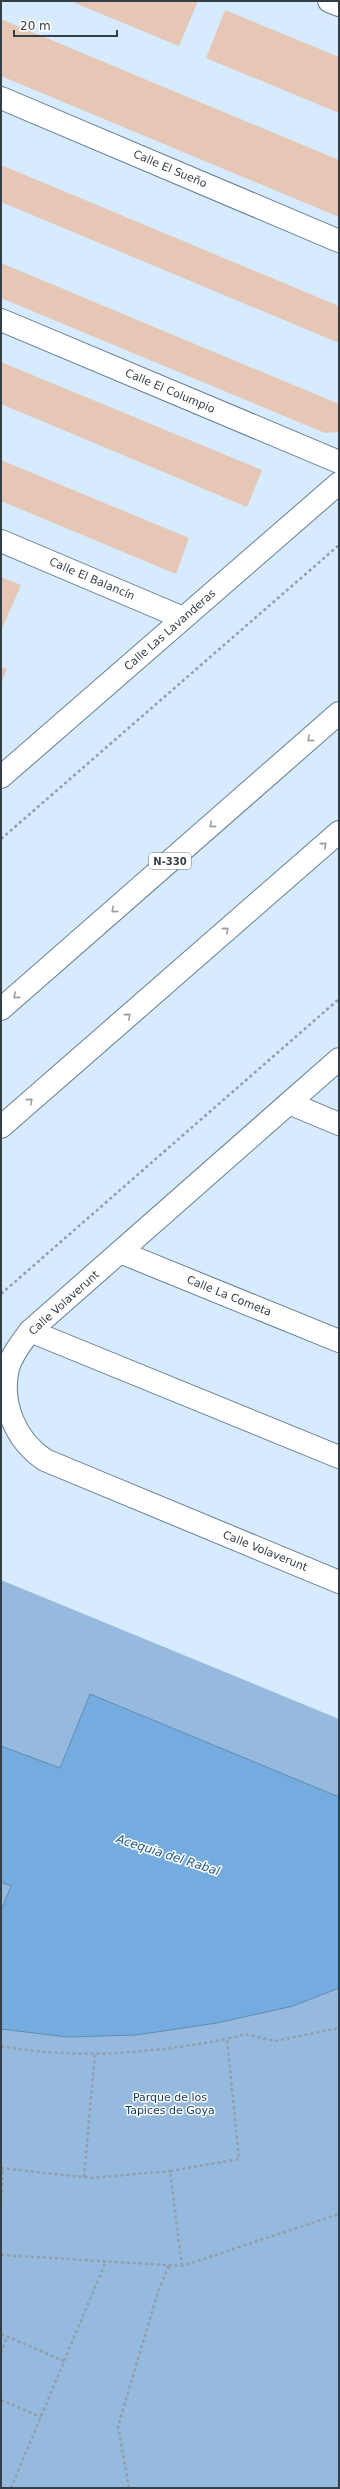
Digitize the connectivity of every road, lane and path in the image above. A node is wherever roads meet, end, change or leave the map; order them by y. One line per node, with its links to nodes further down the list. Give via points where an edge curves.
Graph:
1 (329, 1): 2 (main road)
2 (339, 5)
3 (1, 98): 4 (main road, Calle El Sueño)
4 (339, 241)
5 (1, 320): 6 (main road, Calle El Columpio)
6 (339, 462)
7 (339, 483): 10 (main road, Calle Las Lavanderas)
8 (1, 541): 10 (main road, Calle El Balancín)
9 (339, 545): 14 (path)
10 (183, 618): 12 (main road, Calle Las Lavanderas)
11 (339, 713): 16 (main road, N-330, one-way to 16)
12 (6, 767)
13 (339, 832): 20 (main road, one-way to 13)
14 (1, 839)
15 (339, 999): 22 (path)
16 (1, 1009)
17 (339, 1059): 18 (main road, Calle Volaverunt)
18 (289, 1103): 19 (main road); 21 (main road, Calle Volaverunt)
19 (339, 1124)
20 (1, 1127)
21 (120, 1252): 23 (main road, Calle Volaverunt); 24 (main road, Calle La Cometa)
22 (1, 1294)
23 (30, 1331): 25 (main road); 26 (main road, Calle Volaverunt, via 9,1367 5,1386 6,1404 13,1424 32,1452 45,1460)
24 (339, 1341)
25 (339, 1457)
26 (339, 1582)
27 (339, 2028): 28 (path, via 275,2041 245,2034)
28 (227, 2040): 30 (path, via 169,2050); 32 (path, via 239,2159)
29 (1, 2046): 30 (path)
30 (95, 2054): 33 (path)
31 (2, 2168): 33 (path); 34 (path)
32 (170, 2171): 33 (path); 39 (path)
33 (84, 2177)
34 (1, 2204)
35 (339, 2214): 39 (path)
36 (1, 2255): 37 (path)
37 (106, 2261): 38 (path); 43 (path)
38 (169, 2265): 39 (path); 47 (path, via 158,2292 118,2426)
39 (182, 2266)
40 (1, 2334): 41 (path)
41 (7, 2337): 42 (path); 43 (path)
42 (1, 2353)
43 (64, 2361): 45 (path)
44 (1, 2400): 45 (path)
45 (41, 2417): 46 (path)
46 (11, 2488)
47 (129, 2488)

